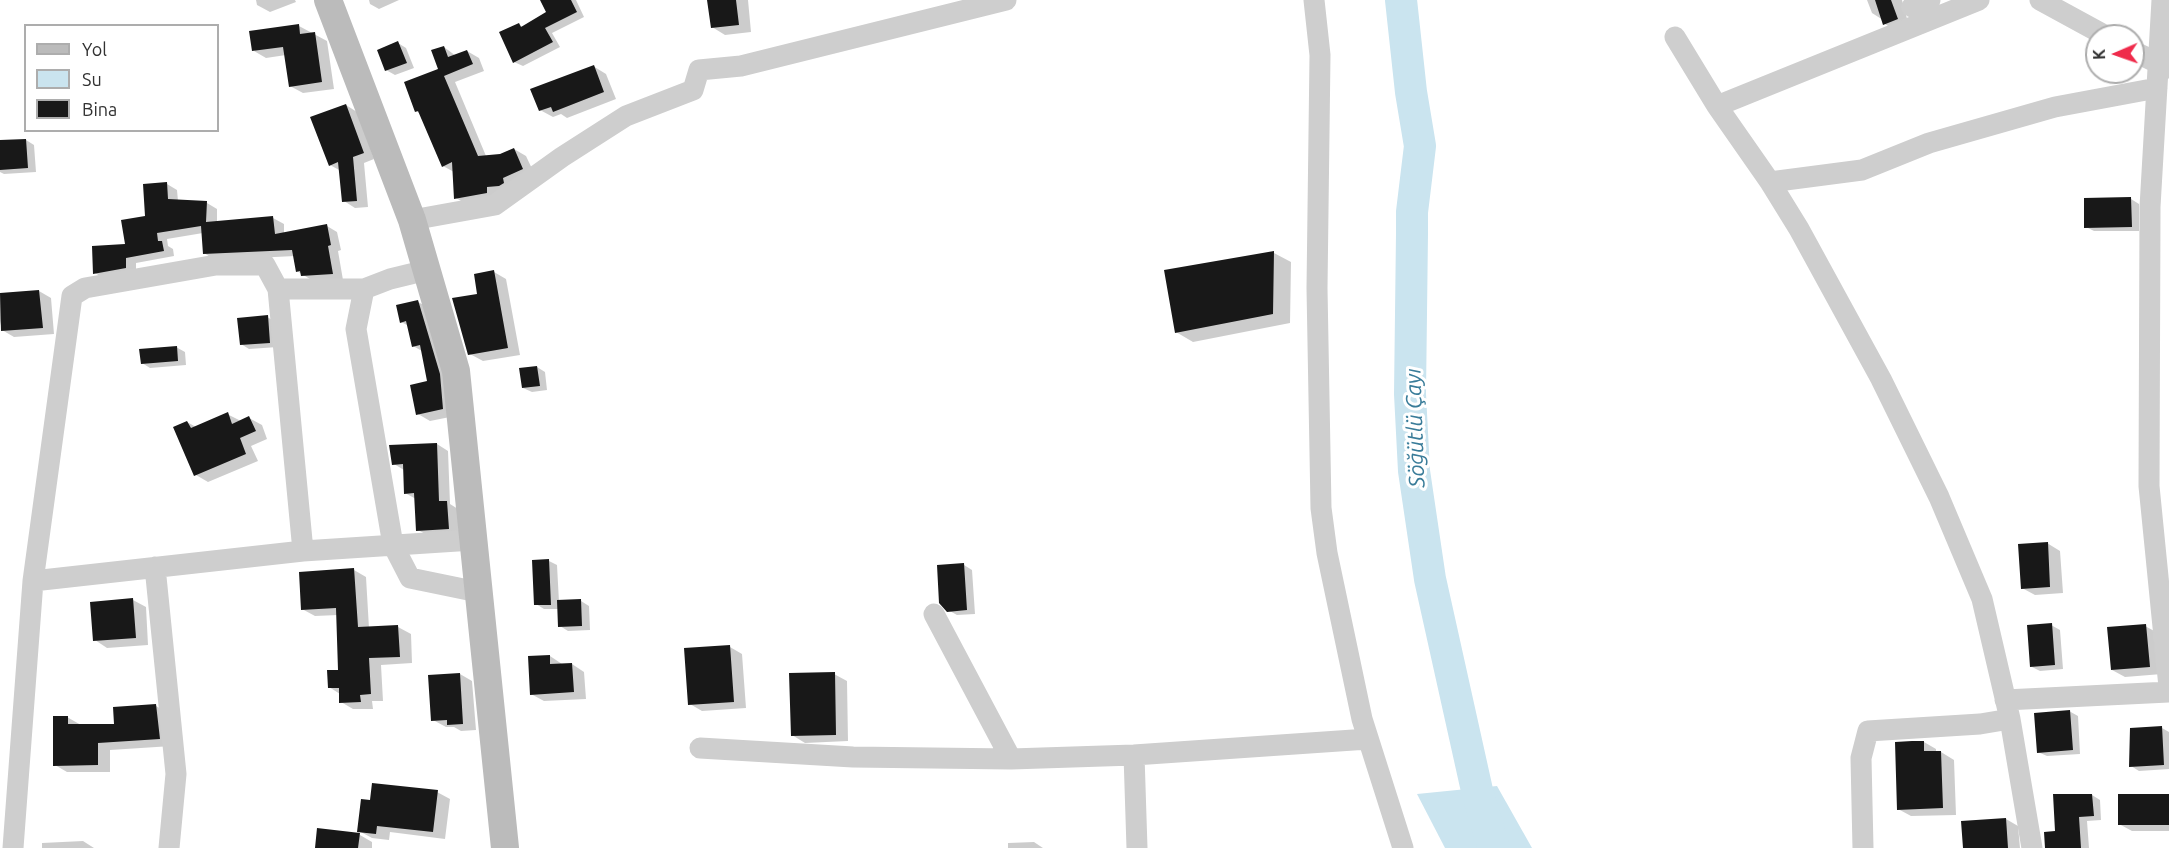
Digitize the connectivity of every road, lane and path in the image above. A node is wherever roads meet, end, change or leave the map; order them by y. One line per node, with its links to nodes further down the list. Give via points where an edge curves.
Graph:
1 (328, 0): 14 (street)
2 (1006, 0): 14 (street, via 741,66 699,70 693,90 626,116 495,205)
3 (1314, 0): 29 (street, via 1320,55 1317,288 1321,508 1338,609)
4 (1979, 0): 12 (street)
5 (2040, 0): 7 (street)
6 (2162, 0): 10 (street)
7 (2085, 25)
8 (1676, 38): 12 (street)
9 (2145, 57): 10 (street)
10 (2164, 67): 11 (street)
11 (2157, 88): 13 (street, via 2055,107 1929,143 1862,170); 18 (street, via 2150,207)
12 (1717, 106): 13 (street)
13 (1770, 182): 28 (street, via 1881,379 1939,497 1982,599)
14 (412, 220): 15 (street)
15 (427, 270): 17 (street); 19 (street, via 456,371)
16 (278, 289): 17 (street); 21 (street); 23 (street, via 265,265 216,265 85,288 72,296)
17 (364, 289): 20 (street, via 356,329)
18 (2159, 486): 26 (street)
19 (473, 540): 20 (street); 24 (street)
20 (393, 545): 21 (street); 24 (street, via 410,578)
21 (303, 551): 22 (street)
22 (155, 567): 23 (street); 34 (street, via 176,774)
23 (33, 581): 33 (street)
24 (478, 592): 35 (street)
25 (934, 614): 32 (street)
26 (2169, 687)
27 (2169, 692): 28 (street)
28 (2007, 709): 38 (street, via 1980,724 1868,731 1861,758); 39 (street)
29 (1368, 739): 31 (street); 37 (street)
30 (700, 748): 32 (street, via 853,757)
31 (1134, 755): 32 (street); 36 (street)
32 (1011, 759)
33 (13, 848)
34 (170, 848)
35 (505, 848)
36 (1137, 848)
37 (1403, 848)
38 (1863, 848)
39 (2032, 848)

